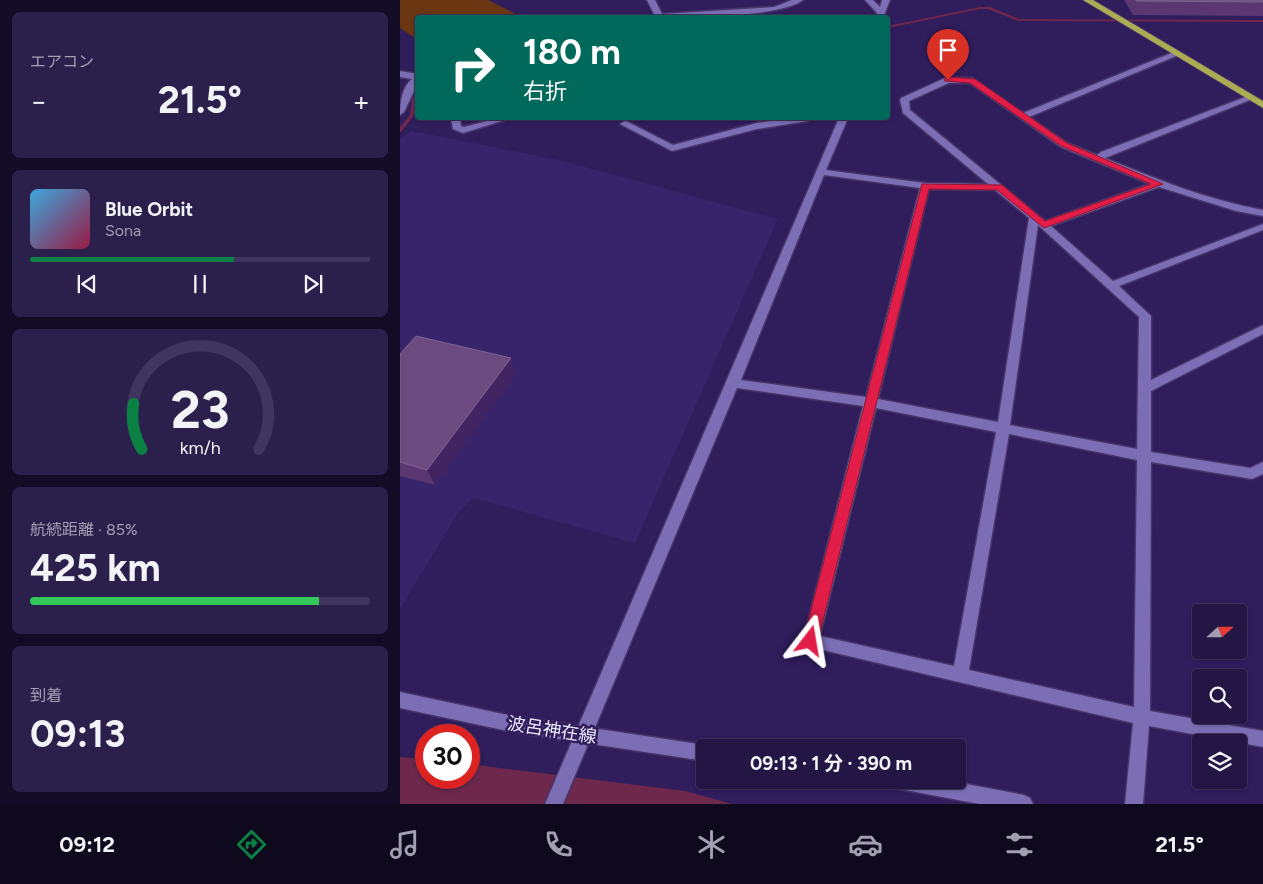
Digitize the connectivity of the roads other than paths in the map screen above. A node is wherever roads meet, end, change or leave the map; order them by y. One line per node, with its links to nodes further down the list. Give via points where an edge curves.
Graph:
1 (651, 0): 8 (street)
2 (732, 0): 7 (street)
3 (799, 0): 7 (street, via 775,9)
4 (869, 0): 10 (street)
5 (886, 0): 10 (street)
6 (1087, 0): 11 (highway)
7 (736, 11): 9 (street)
8 (660, 15)
9 (686, 15)
10 (880, 15)
11 (1177, 54): 15 (highway); 18 (street)
12 (400, 74): 13 (street)
13 (415, 77)
14 (415, 80): 17 (street)
15 (1251, 98): 16 (highway); 25 (street, via 1104,154)
16 (1263, 105)
17 (400, 112)
18 (1023, 116): 25 (street, via 1064,145); 29 (street, via 972,81 948,80 904,100 906,110)
19 (456, 120): 20 (street, via 456,127 463,130)
20 (500, 120)
21 (781, 120): 23 (street)
22 (842, 120): 26 (street)
23 (767, 121): 24 (street, via 672,148)
24 (625, 124)
25 (1099, 159): 27 (street)
26 (821, 172): 28 (street); 36 (street)
27 (1159, 184): 30 (street); 32 (street)
28 (925, 186): 29 (street); 38 (street)
29 (999, 187): 32 (street)
30 (1240, 209): 31 (street); 33 (street)
31 (1263, 213)
32 (1039, 220): 34 (street); 39 (street)
33 (1263, 227): 34 (street)
34 (1112, 286): 37 (street, via 1145,316)
35 (1263, 328): 37 (street)
36 (733, 383): 38 (street); 45 (street)
37 (1145, 388): 40 (street)
38 (872, 403): 39 (street); 42 (street, via 810,641)
39 (1003, 429): 40 (street); 42 (street)
40 (1145, 456): 41 (street); 44 (street)
41 (1259, 472)
42 (960, 675): 44 (street)
43 (400, 700): 45 (street, 波呂神在線)
44 (1142, 717): 46 (street); 51 (street)
45 (582, 736): 47 (street, 波呂神在線); 49 (street)
46 (1263, 739)
47 (696, 752)
48 (946, 789): 50 (street)
49 (554, 804)
50 (1024, 804)
51 (1134, 804)

